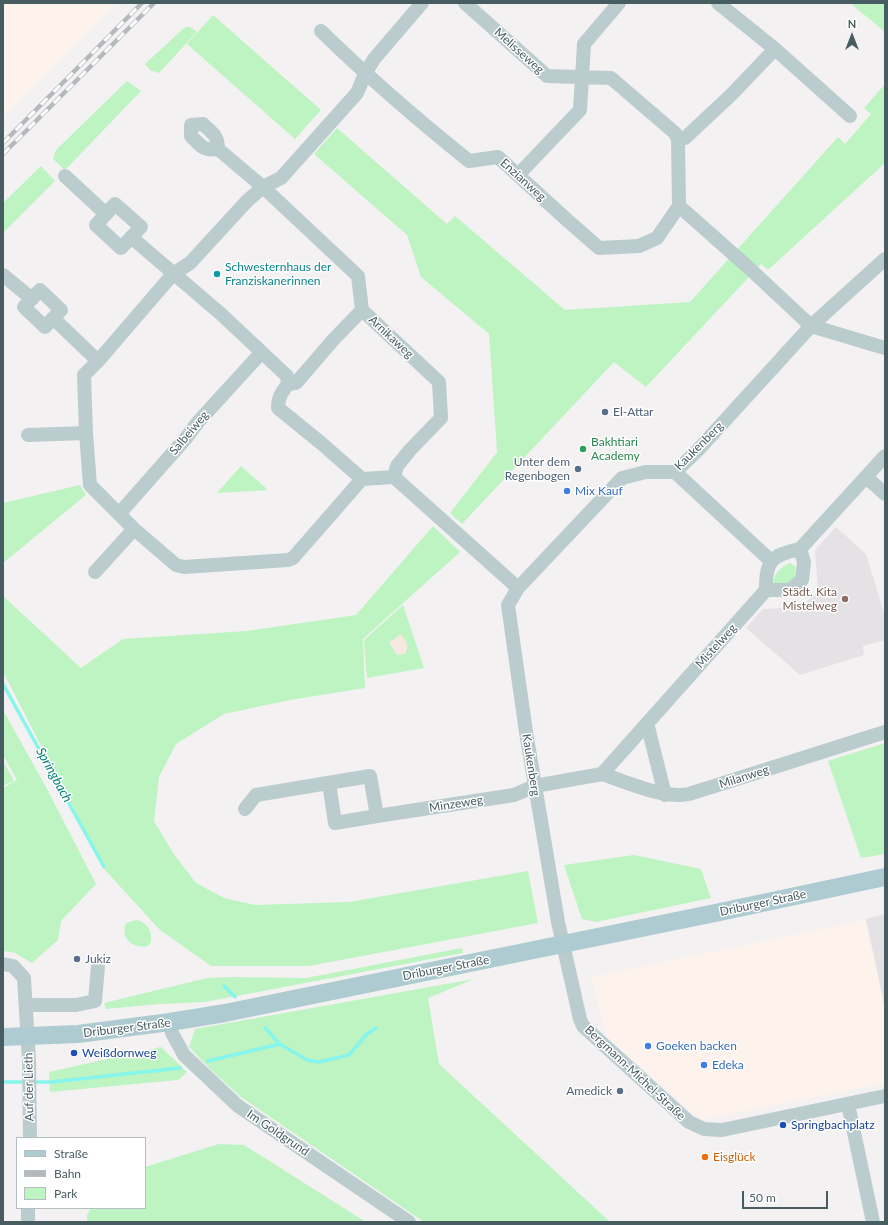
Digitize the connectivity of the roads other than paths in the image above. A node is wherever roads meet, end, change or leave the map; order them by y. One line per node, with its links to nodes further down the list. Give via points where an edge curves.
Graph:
1 (422, 3): 7 (street, via 374,58)
2 (465, 3): 8 (street, Melisseweg, via 547,76)
3 (619, 3): 8 (street, via 584,44)
4 (718, 3): 6 (street)
5 (321, 32): 7 (street, Enzianweg)
6 (775, 49): 9 (street); 10 (street, via 685,138)
7 (365, 74): 12 (street, Enzianweg, via 469,162 498,157); 14 (street, via 356,93 281,178)
8 (582, 77): 10 (street, Melisseweg, via 611,78 675,133); 12 (street, via 580,110)
9 (850, 116)
10 (678, 139): 15 (street)
11 (218, 148): 14 (street, Arnikaweg)
12 (518, 175): 15 (street, Enzianweg, via 599,248 639,246 657,238)
13 (65, 176): 16 (street)
14 (263, 187): 19 (street, via 190,263); 21 (street, Arnikaweg, via 358,276)
15 (679, 206): 22 (street)
16 (106, 214): 17 (street, via 116,204 141,227); 17 (street, via 96,225 121,248)
17 (131, 237): 19 (street)
18 (885, 260): 22 (street, Kaukenberg)
19 (173, 274): 24 (street, via 221,314); 25 (street)
20 (3, 275): 25 (street, via 32,299 40,290 61,310 53,318)
21 (362, 310): 26 (street, via 296,383); 31 (street, Arnikaweg, via 439,382 441,418 397,466)
22 (812, 326): 23 (street); 30 (street, Kaukenberg)
23 (885, 348)
24 (261, 353): 26 (street, via 287,376); 35 (street, Salbeiweg)
25 (98, 361): 27 (street, via 84,375)
26 (288, 384): 33 (street, via 278,400 278,408)
27 (86, 433): 28 (street); 35 (street, via 90,486)
28 (28, 435)
29 (885, 456): 32 (street)
30 (675, 472): 38 (street); 40 (street, Kaukenberg, via 646,472 622,478)
31 (394, 477): 33 (street); 40 (street)
32 (866, 477): 34 (street); 37 (street)
33 (362, 479): 36 (street, via 293,558 288,560 176,565)
34 (885, 494)
35 (119, 514): 36 (street)
36 (134, 529): 39 (street)
37 (800, 549): 38 (street, via 785,552); 41 (street, via 804,562 802,580 790,590)
38 (771, 561): 41 (street, via 765,575)
39 (95, 572)
40 (518, 588): 46 (street, Kaukenberg, via 508,605)
41 (766, 590): 42 (street, Mistelweg)
42 (647, 723): 44 (street, Mistelweg); 47 (street)
43 (885, 732): 47 (street, Milanweg, via 689,794)
44 (602, 774): 46 (street); 47 (street, Milanweg)
45 (329, 783): 48 (street, via 256,795); 49 (street, via 370,776); 49 (street, Minzeweg, via 335,823)
46 (535, 786): 49 (street, Minzeweg, via 514,795); 51 (street, Kaukenberg)
47 (665, 795)
48 (245, 809)
49 (377, 816)
50 (885, 877): 51 (main road, Driburger Straße)
51 (563, 944): 55 (main road, Driburger Straße); 59 (street, Bergmann-Michel-Straße, via 583,1026 688,1122 704,1129 722,1130)
52 (3, 964): 54 (street, via 13,966 24,978)
53 (98, 966): 54 (street, via 95,1000 76,1005)
54 (26, 1005): 56 (street)
55 (170, 1022): 56 (main road, Driburger Straße, via 78,1034); 63 (street, Im Goldgrund, via 172,1033 184,1055 238,1106)
56 (28, 1036): 57 (main road, Driburger Straße); 60 (street, Auf der Lieth)
57 (3, 1037)
58 (885, 1096): 59 (street, Bergmann-Michel-Straße)
59 (848, 1104): 64 (street)
60 (30, 1137)
61 (28, 1209): 62 (street)
62 (28, 1222)
63 (409, 1222)
64 (873, 1222)

